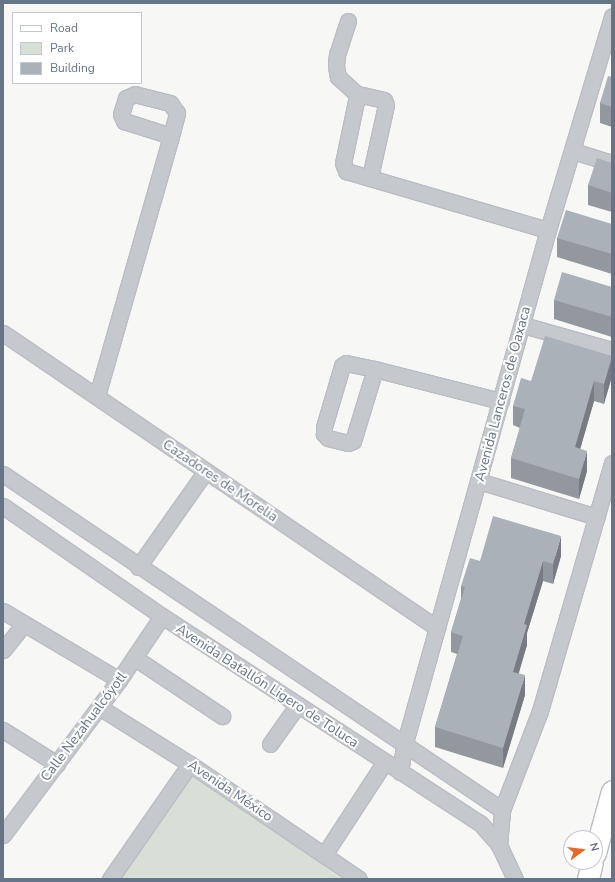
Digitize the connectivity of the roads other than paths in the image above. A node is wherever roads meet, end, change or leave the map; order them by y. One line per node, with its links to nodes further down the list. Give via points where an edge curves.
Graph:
1 (612, 16): 5 (street, Avenida Lanceros de Oaxaca)
2 (348, 20): 3 (street, via 337,54 336,66 342,81)
3 (359, 96): 7 (street, via 343,166 348,172); 7 (street, via 384,100 386,105)
4 (171, 136): 13 (street)
5 (573, 151): 6 (street); 8 (street, Avenida Lanceros de Oaxaca)
6 (612, 163)
7 (370, 177): 8 (street)
8 (548, 230): 9 (street, Avenida Lanceros de Oaxaca)
9 (523, 325): 11 (street); 14 (street, Avenida Lanceros de Oaxaca)
10 (3, 333): 13 (street, Cazadores de Morelia)
11 (612, 350)
12 (375, 369): 12 (street, via 350,363 342,366 324,427 326,437 344,443 354,441); 14 (street)
13 (97, 396): 16 (street, Cazadores de Morelia)
14 (501, 401): 18 (street, Avenida Lanceros de Oaxaca)
15 (612, 463): 20 (street)
16 (205, 472): 21 (street); 25 (street, Cazadores de Morelia)
17 (3, 474): 21 (street, Avenida Batallón Ligero de Toluca)
18 (479, 481): 20 (street); 25 (street, Avenida Lanceros de Oaxaca)
19 (3, 506): 23 (street, Avenida Batallón Ligero de Toluca)
20 (597, 517): 40 (street, via 540,711)
21 (138, 566): 34 (street, Avenida Batallón Ligero de Toluca)
22 (3, 611): 24 (street)
23 (162, 616): 27 (street, Calle Nezahualcóyotl); 29 (street, Avenida Batallón Ligero de Toluca)
24 (23, 625): 26 (street); 28 (street)
25 (437, 628): 34 (street, Avenida Lanceros de Oaxaca)
26 (3, 650)
27 (135, 658): 28 (street, Calle Nezahualcóyotl); 31 (street)
28 (119, 680): 30 (street, Calle Nezahualcóyotl)
29 (297, 706): 33 (street); 35 (street, Avenida Batallón Ligero de Toluca)
30 (99, 707): 36 (street, Calle Nezahualcóyotl); 37 (street, Avenida México)
31 (222, 716)
32 (3, 730): 36 (street)
33 (270, 744)
34 (404, 746): 38 (street, Avenida Lanceros de Oaxaca); 40 (street, Avenida Batallón Ligero de Toluca)
35 (384, 763): 38 (street, Avenida Batallón Ligero de Toluca); 44 (street)
36 (57, 764): 42 (street, Calle Nezahualcóyotl)
37 (190, 764): 44 (street, Avenida México); 45 (street)
38 (400, 772): 43 (street, Avenida Batallón Ligero de Toluca, via 480,823)
39 (612, 791): 41 (main road)
40 (502, 810): 43 (street)
41 (601, 830)
42 (3, 835)
43 (499, 845): 47 (street, Avenida Batallón Ligero de Toluca)
44 (324, 855): 46 (street, Avenida México)
45 (110, 879)
46 (359, 879)
47 (515, 879)

